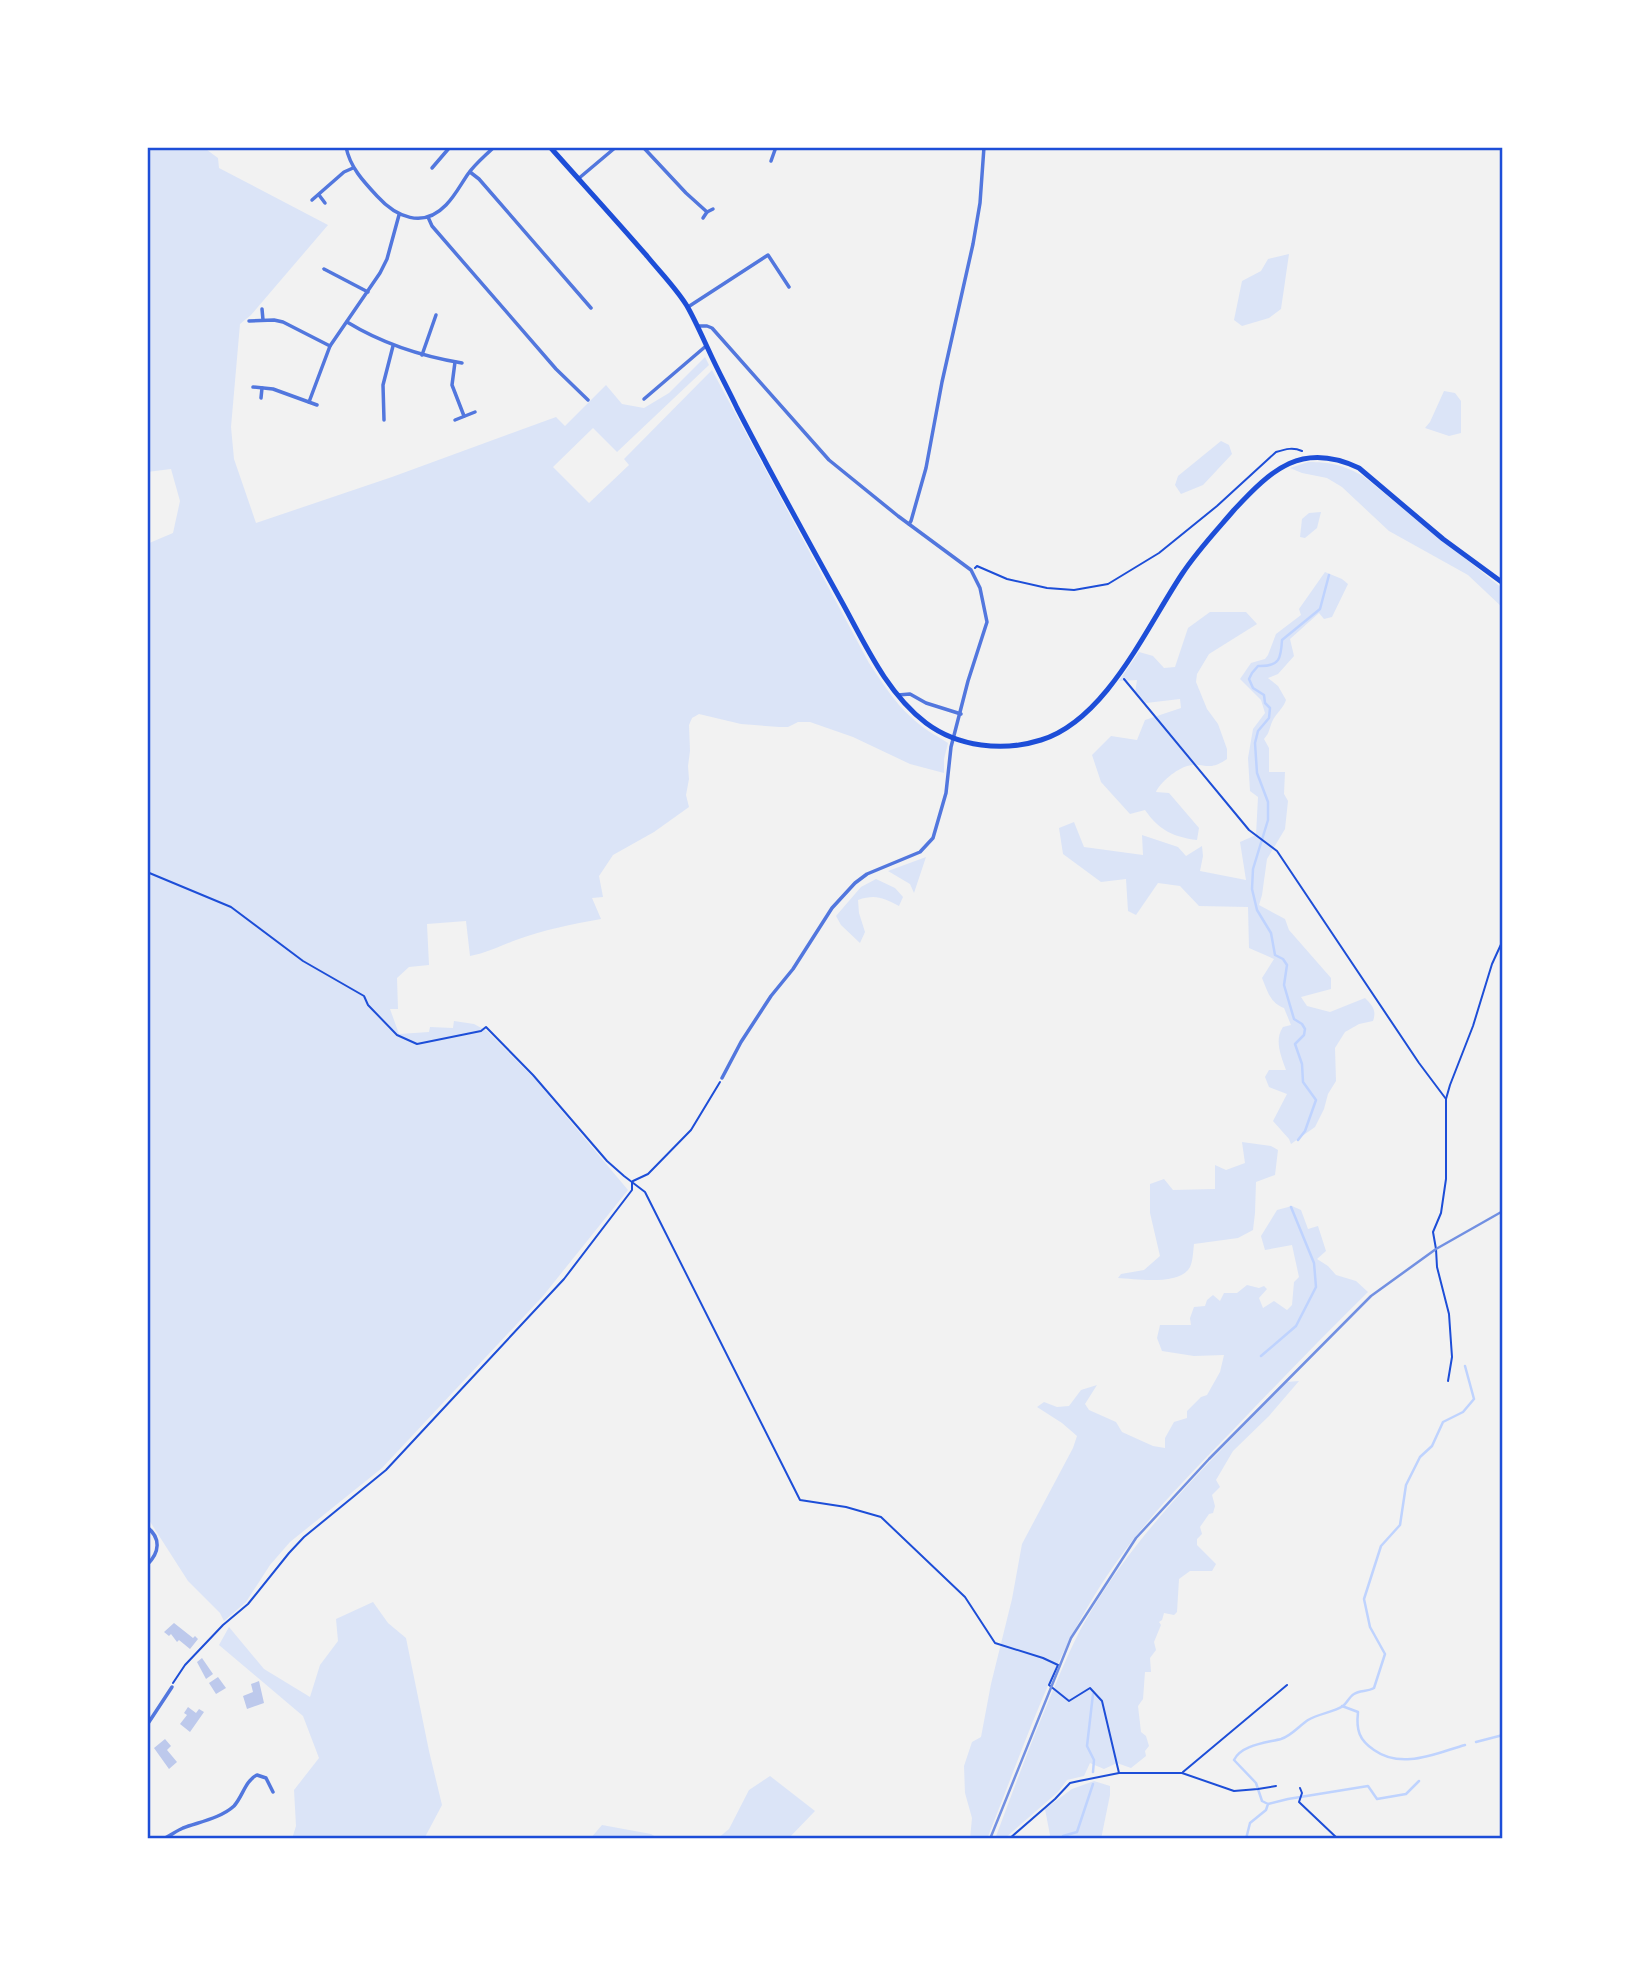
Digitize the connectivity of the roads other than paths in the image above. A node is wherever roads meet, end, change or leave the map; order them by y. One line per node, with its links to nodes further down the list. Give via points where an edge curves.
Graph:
1 (346, 147): 10 (street)
2 (450, 147): 11 (street)
3 (494, 147): 12 (street)
4 (550, 147): 13 (highway)
5 (616, 147): 13 (street)
6 (643, 147): 18 (street)
7 (776, 147): 9 (street)
8 (984, 147): 56 (street, via 973,244 926,468)
9 (771, 161)
10 (353, 168): 14 (street); 19 (street)
11 (432, 168)
12 (470, 172): 20 (street, via 445,206); 28 (street)
13 (578, 179): 27 (highway)
14 (319, 195): 15 (street); 16 (street)
15 (312, 200)
16 (325, 203)
17 (713, 209): 18 (street)
18 (707, 212): 21 (street)
19 (399, 215): 20 (street); 26 (street, via 387,259)
20 (428, 217): 47 (street, via 556,369)
21 (703, 218)
22 (324, 270): 23 (street)
23 (332, 273): 24 (street); 26 (street)
24 (328, 281)
25 (789, 287): 27 (street, via 768,255)
26 (368, 292): 34 (street)
27 (687, 307): 36 (highway)
28 (591, 308)
29 (262, 309): 31 (street)
30 (436, 315): 33 (street)
31 (263, 320): 32 (street); 37 (street, via 284,322)
32 (250, 321)
33 (434, 321): 35 (street); 40 (street)
34 (347, 322): 37 (street); 38 (street)
35 (441, 323)
36 (697, 327): 39 (highway); 56 (street, via 712,328 829,460)
37 (330, 346): 48 (street)
38 (393, 346): 40 (street); 51 (street, via 384,376)
39 (706, 346): 46 (street); 58 (highway, via 829,580)
40 (422, 355): 41 (street)
41 (455, 362): 42 (street); 53 (street, via 452,385)
42 (462, 363)
43 (253, 387): 44 (street)
44 (262, 388): 45 (street); 48 (street)
45 (261, 398)
46 (643, 399)
47 (588, 400)
48 (309, 402): 49 (street)
49 (317, 405)
50 (392, 410): 51 (street)
51 (383, 411): 54 (street)
52 (475, 412): 53 (street)
53 (464, 416): 55 (street)
54 (384, 420)
55 (455, 420)
56 (909, 524): 59 (street, via 971,570 980,588 987,622)
57 (1503, 583): 58 (highway, via 1359,468 1313,457 1288,463 1266,477 1216,530 1098,701 1067,728 1049,738 989,746 940,732)
58 (898, 695): 59 (street, via 910,694)
59 (961, 714): 60 (street, via 933,838 920,852 867,874 832,908 741,1042)
60 (723, 1078)
61 (147, 1527): 62 (street, via 155,1533 158,1548)
62 (147, 1564)
63 (172, 1686): 64 (street)
64 (147, 1725)
65 (273, 1792): 66 (street, via 266,1778 257,1775 228,1810)
66 (163, 1839)

